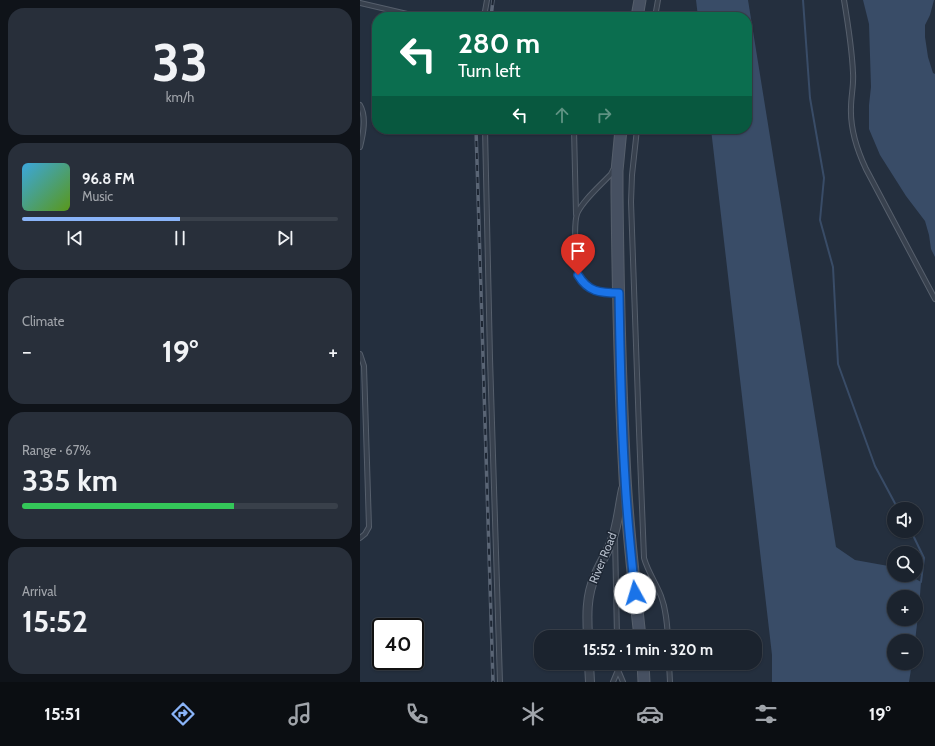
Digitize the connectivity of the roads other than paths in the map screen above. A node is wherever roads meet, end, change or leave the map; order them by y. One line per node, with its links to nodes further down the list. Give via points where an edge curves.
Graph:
1 (486, 0): 7 (lane)
2 (640, 0): 8 (street)
3 (658, 0): 9 (lane)
4 (844, 0): 19 (lane, via 852,55 852,122 859,153)
5 (360, 3): 6 (lane)
6 (399, 12)
7 (485, 12)
8 (638, 12)
9 (656, 12)
10 (360, 105): 15 (lane, via 363,110 364,128)
11 (485, 134): 35 (lane)
12 (574, 134): 17 (lane)
13 (621, 134): 16 (street)
14 (636, 134): 29 (lane, via 631,202 644,558 662,598)
15 (360, 147)
16 (619, 151): 17 (lane, via 611,174 582,206); 18 (street, via 616,193)
17 (576, 218): 18 (lane, via 578,275 584,284 595,291)
18 (619, 293): 23 (street)
19 (935, 299)
20 (360, 354): 22 (lane, via 364,366)
21 (360, 446): 22 (lane)
22 (366, 446): 25 (lane, via 369,527)
23 (625, 478): 24 (street, River Road); 28 (street)
24 (615, 532): 26 (street, River Road, via 594,577 587,607); 27 (lane)
25 (360, 538)
26 (588, 630)
27 (617, 630)
28 (639, 630)
29 (667, 630)
30 (589, 670): 36 (street)
31 (617, 670): 37 (lane)
32 (619, 670): 38 (lane)
33 (643, 670): 39 (street)
34 (669, 670): 40 (lane)
35 (500, 682)
36 (590, 682)
37 (613, 682)
38 (623, 682)
39 (644, 682)
40 (670, 682)

